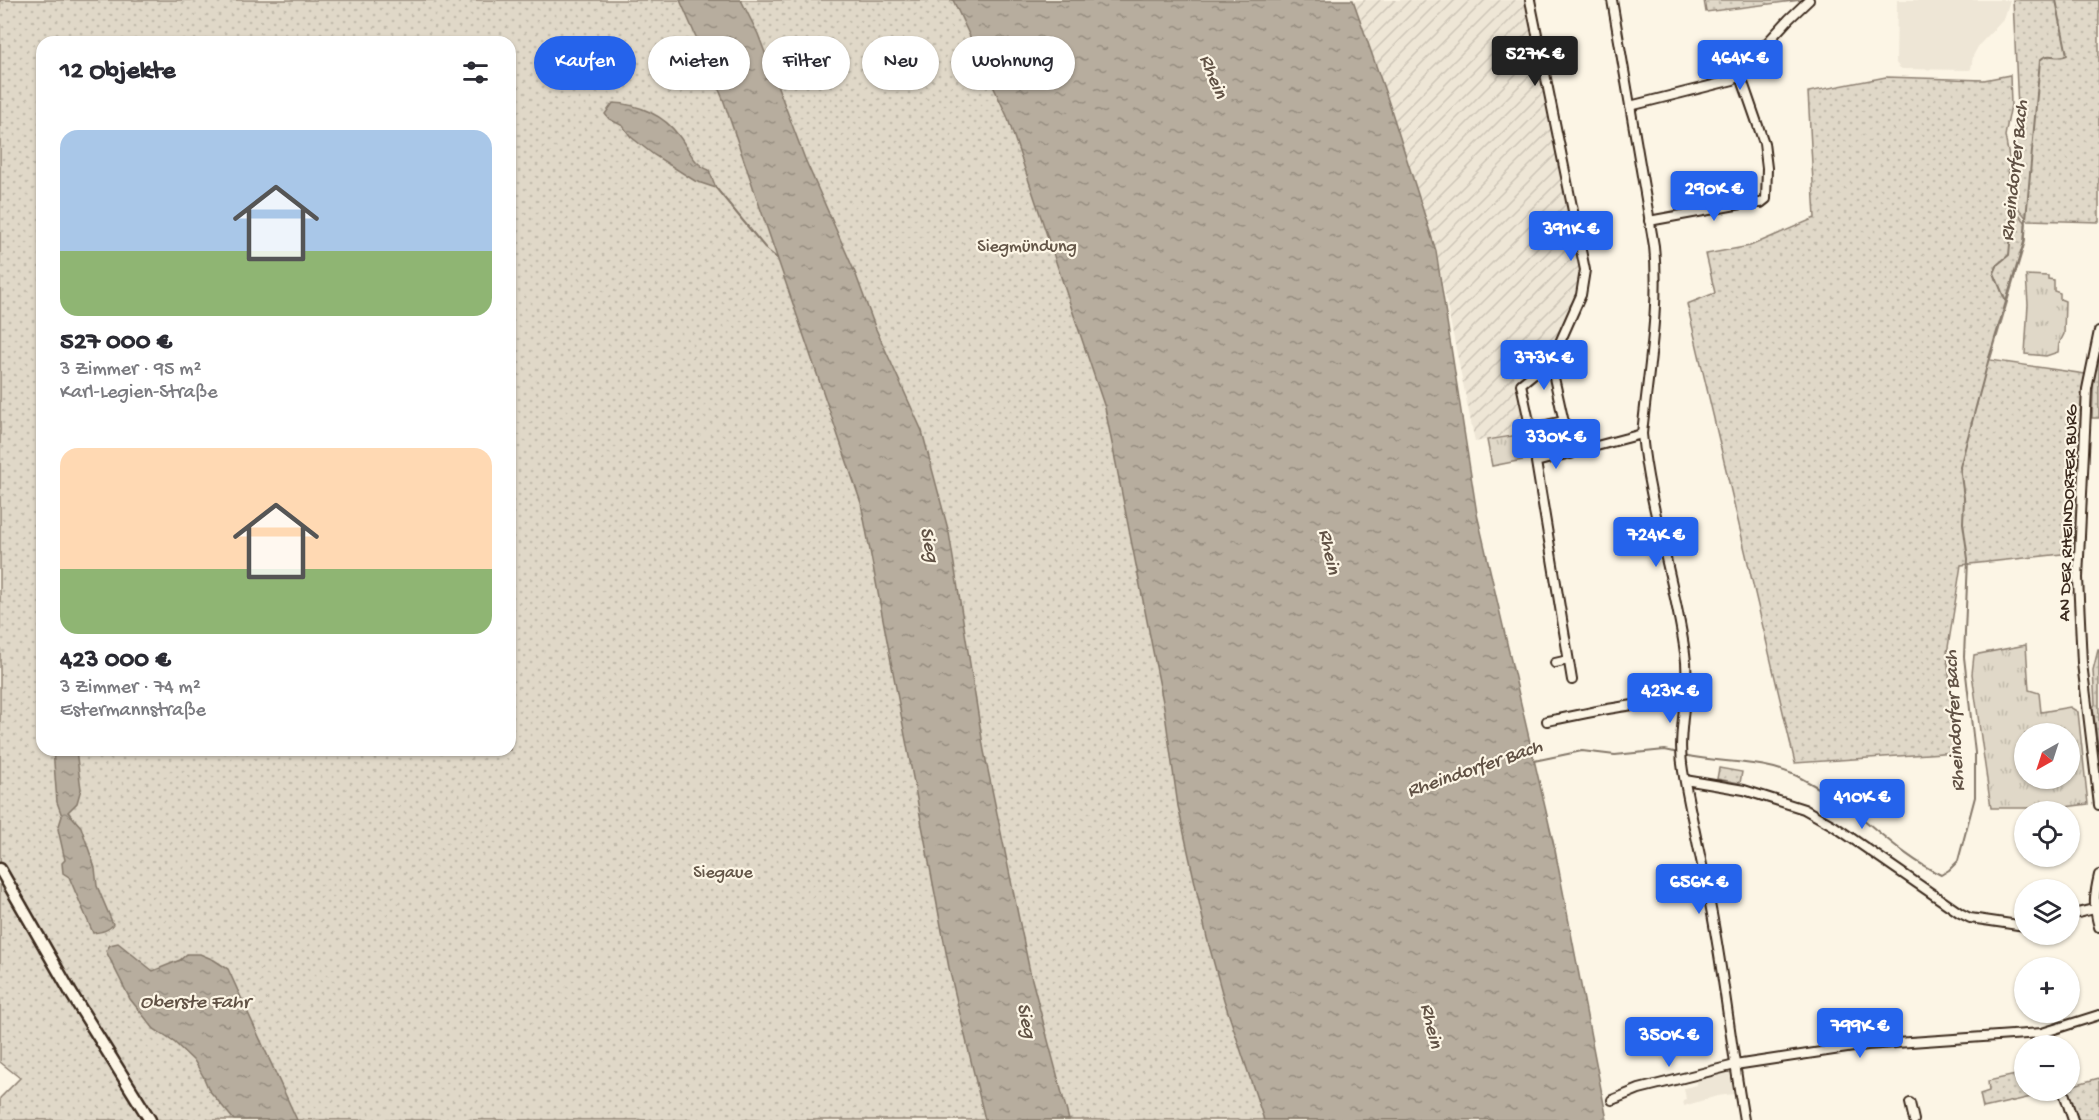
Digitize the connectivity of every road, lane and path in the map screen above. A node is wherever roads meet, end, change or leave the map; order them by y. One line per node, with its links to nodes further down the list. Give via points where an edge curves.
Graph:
1 (1530, 0): 8 (street, via 1585,270 1581,295)
2 (1612, 0): 5 (street)
3 (1809, 0): 4 (street)
4 (1740, 74): 5 (street, via 1728,82); 6 (street, via 1764,143 1766,199 1761,203)
5 (1630, 106): 6 (street)
6 (1649, 221): 10 (street, via 1657,273)
7 (2099, 331): 18 (street, AN DER RHEINDORFER BURG, via 2087,389 2078,578 2082,663)
8 (1553, 358): 9 (street); 9 (street, via 1521,384 1530,426)
9 (1564, 421): 11 (street)
10 (1642, 434): 11 (street); 15 (street, via 1647,474 1683,636 1687,663)
11 (1571, 454): 12 (street, via 1536,462)
12 (1568, 660): 13 (street); 14 (street)
13 (1555, 663)
14 (1572, 680)
15 (1685, 704): 16 (street, via 1641,704); 17 (street, via 1681,746)
16 (1547, 721)
17 (1685, 780): 23 (street, via 1744,790 1804,809 1970,918); 27 (street, via 1715,931)
18 (2099, 805)
19 (0, 869): 31 (main road)
20 (2099, 875): 21 (street)
21 (2094, 909): 22 (street); 24 (street)
22 (2080, 912)
23 (2014, 924)
24 (2099, 927)
25 (2099, 1015): 26 (street)
26 (2042, 1033): 27 (street, via 1867,1045)
27 (1735, 1065): 28 (street, via 1639,1089); 32 (street)
28 (1612, 1100)
29 (2067, 1101): 34 (street)
30 (1910, 1103): 33 (street)
31 (150, 1120)
32 (1744, 1120)
33 (1914, 1120)
34 (2073, 1120)

